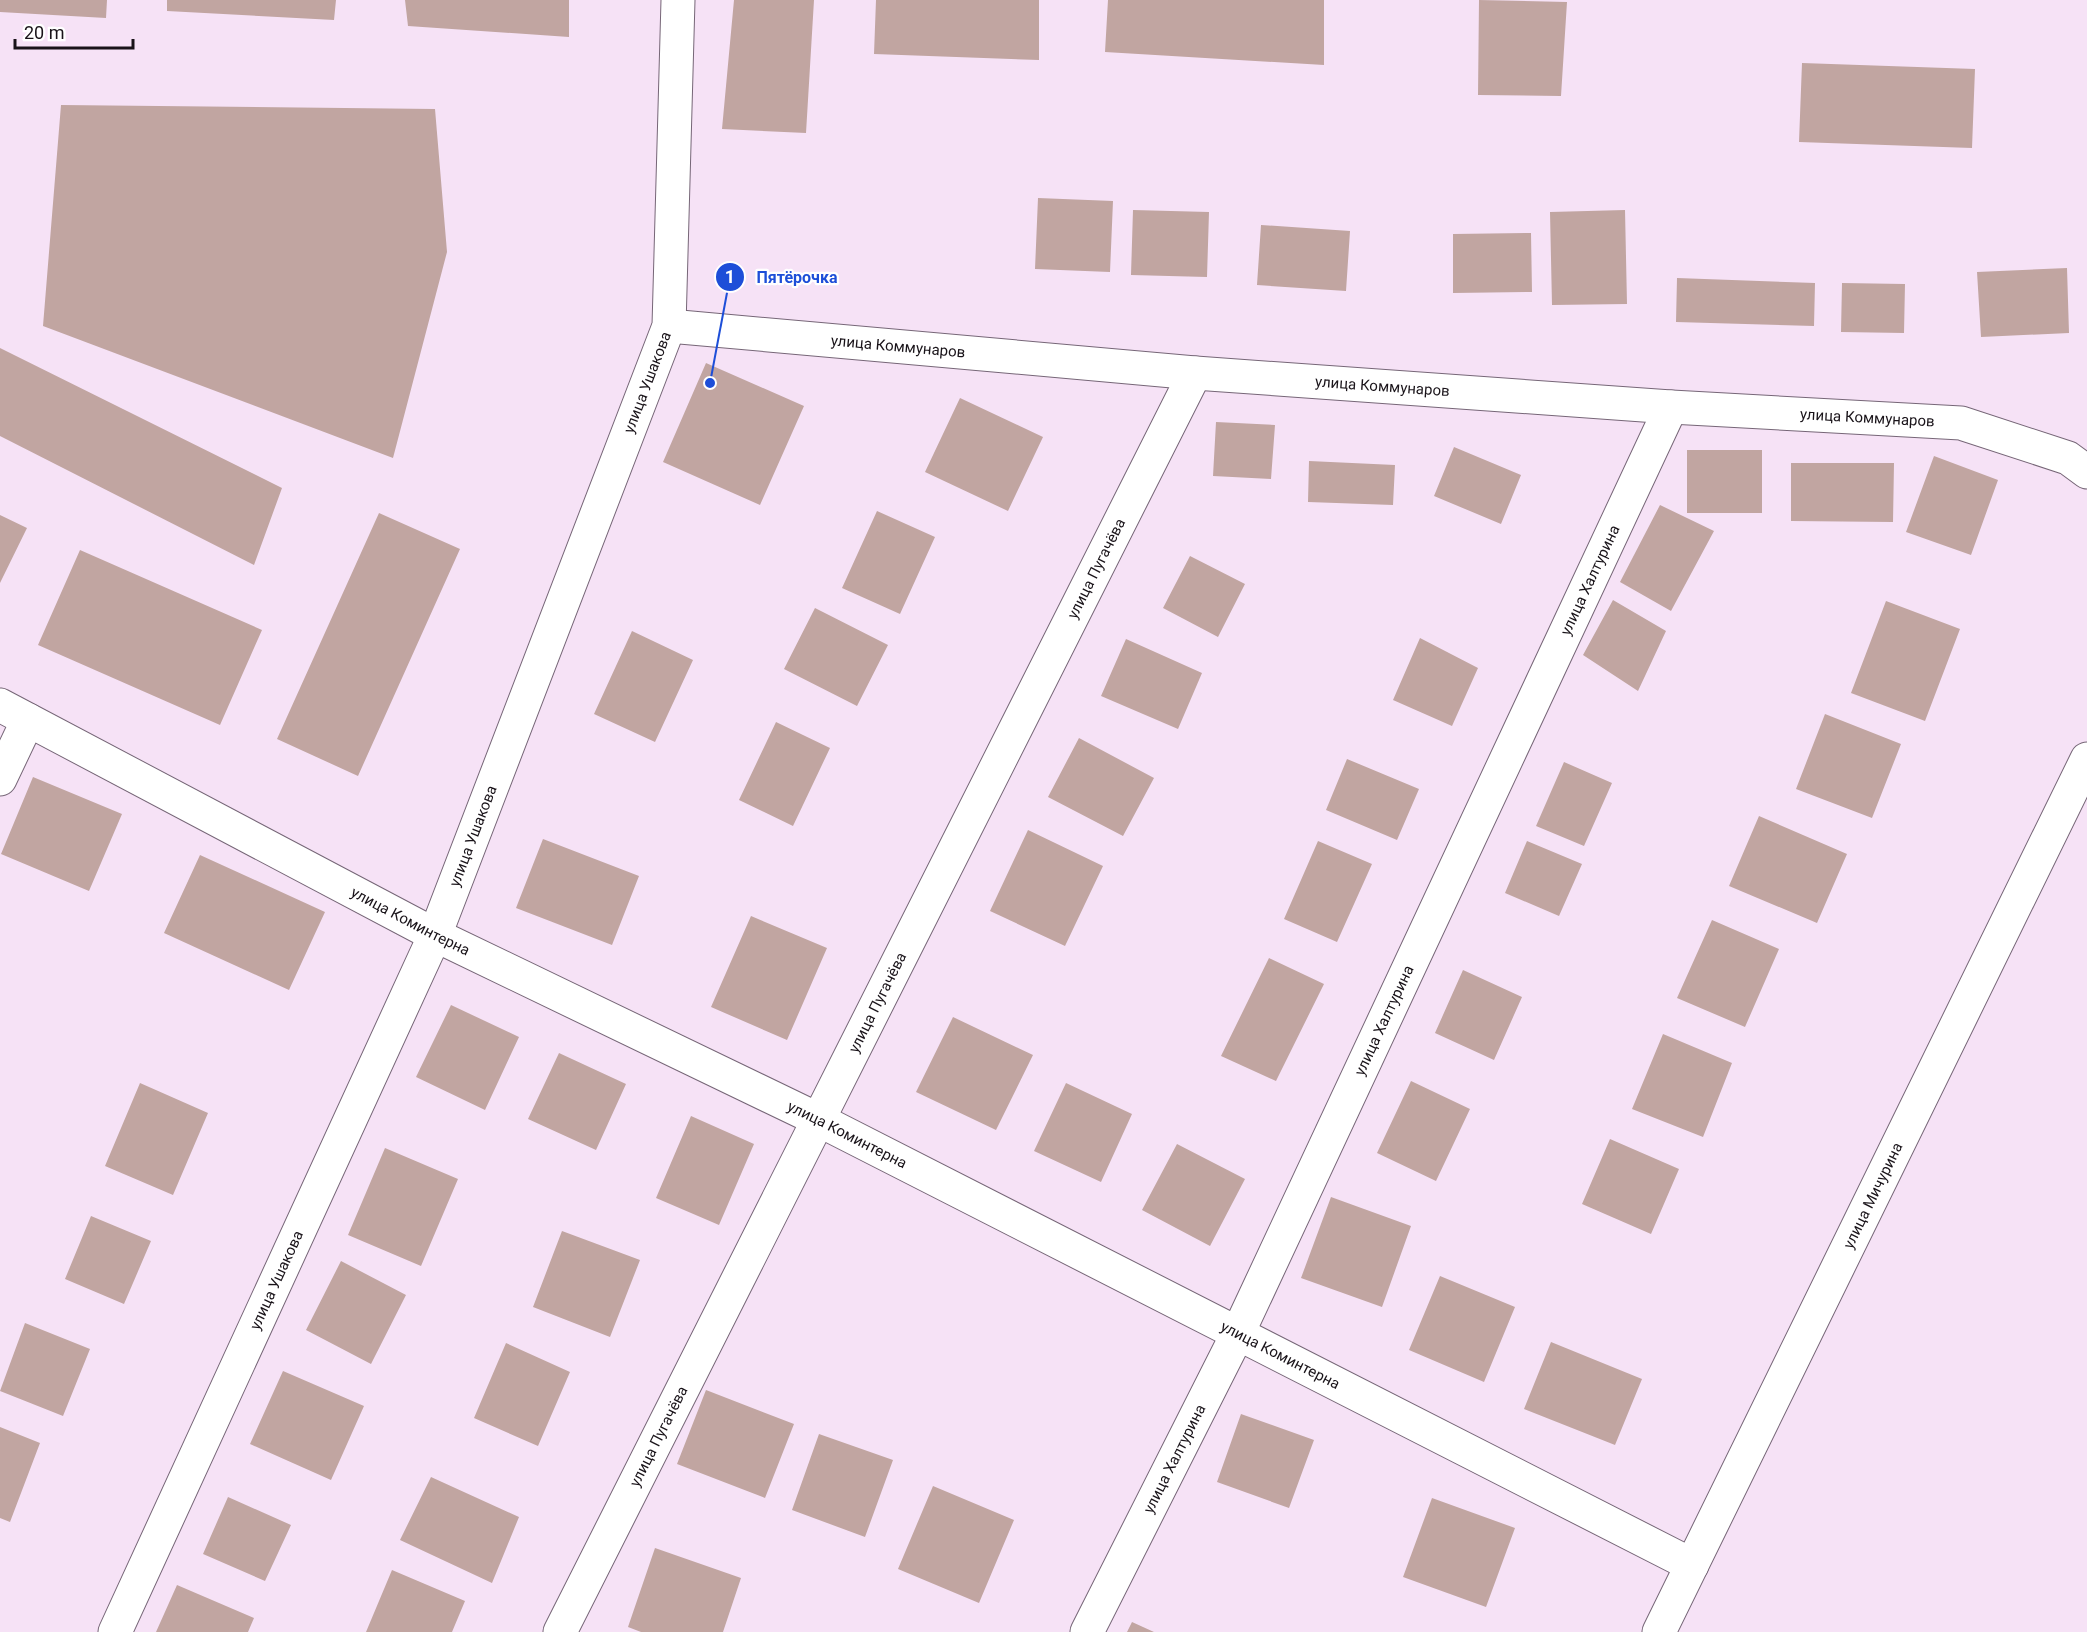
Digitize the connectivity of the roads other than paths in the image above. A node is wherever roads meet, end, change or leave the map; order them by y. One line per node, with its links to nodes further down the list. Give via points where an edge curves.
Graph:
1 (678, 0): 2 (street, улица Ушакова)
2 (669, 326): 3 (street, улица Коммунаров); 9 (street, улица Ушакова)
3 (1195, 373): 4 (street, улица Коммунаров); 10 (street, улица Пугачёва)
4 (1671, 406): 5 (street, улица Коммунаров, via 1960,423 2068,458); 11 (street, улица Халтурина)
5 (2087, 472)
6 (14, 712): 8 (street); 9 (street, улица Коминтерна)
7 (2087, 759): 12 (street, улица Мичурина)
8 (0, 779)
9 (435, 935): 10 (street, улица Коминтерна); 13 (street, улица Ушакова)
10 (818, 1119): 11 (street, улица Коминтерна); 14 (street, улица Пугачёва)
11 (1238, 1333): 12 (street, улица Коминтерна); 15 (street, улица Халтурина)
12 (1692, 1565): 16 (street, улица Мичурина)
13 (115, 1632)
14 (560, 1632)
15 (1087, 1632)
16 (1659, 1632)

